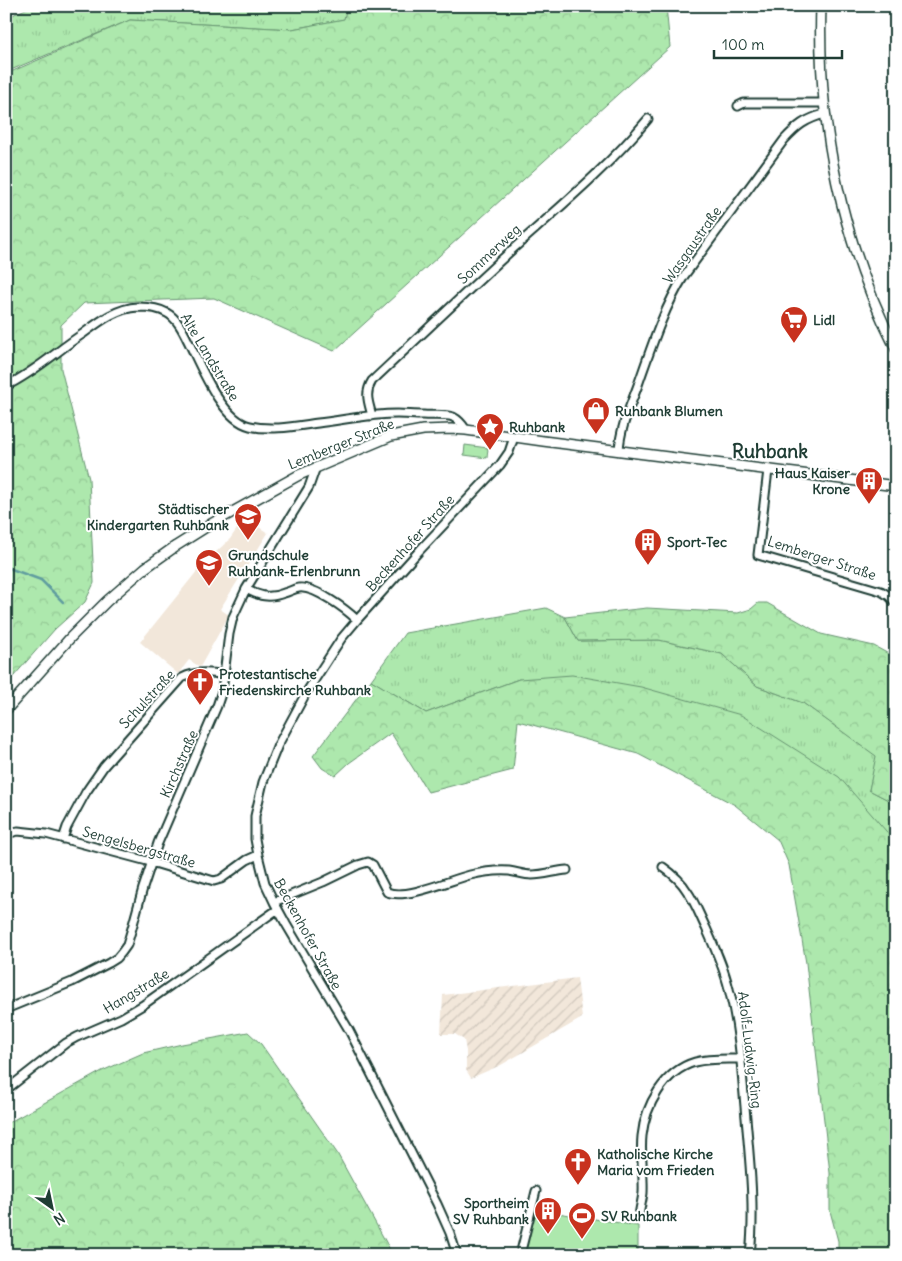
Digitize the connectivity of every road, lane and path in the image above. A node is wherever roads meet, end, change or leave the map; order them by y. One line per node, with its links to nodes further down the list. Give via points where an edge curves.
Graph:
1 (821, 6): 2 (main road)
2 (824, 103): 3 (street, via 744,103); 4 (main road)
3 (738, 106)
4 (825, 114): 6 (main road, via 846,223 863,274); 11 (street, Wasgaustraße, via 805,121 784,140 684,276 670,300 650,350 622,431)
5 (648, 119): 8 (street, Sommerweg, via 610,159 372,381 367,394)
6 (896, 349)
7 (6, 386): 8 (street, Alte Landstraße, via 111,315 136,307 152,308 162,310 176,321 216,395 229,414 242,424 272,428)
8 (372, 416): 9 (street, Alte Landstraße, via 448,416 459,420)
9 (466, 430): 10 (main road, Lemberger Straße); 12 (main road, Lemberger Straße, via 431,429 399,434)
10 (514, 437): 11 (main road, Lemberger Straße); 17 (street, Beckenhofer Straße, via 500,465)
11 (619, 451): 13 (main road, Lemberger Straße)
12 (316, 467): 15 (street, via 309,487); 19 (main road, Lemberger Straße, via 211,524 146,568 114,594 71,637)
13 (768, 470): 14 (main road, Lemberger Straße); 16 (street, Lemberger Straße, via 758,555 881,591)
14 (896, 486)
15 (246, 589): 17 (street, via 266,596 306,589 326,598); 18 (street, via 230,624)
16 (896, 603)
17 (357, 620): 22 (street, Beckenhofer Straße, via 306,693 270,762 255,816)
18 (224, 675): 21 (street, Schulstraße, via 206,672 182,678 104,766 86,792); 23 (street, Kirchstraße, via 218,706)
19 (6, 710)
20 (6, 834): 21 (street, Sengelsbergstraße, via 18,831)
21 (63, 839): 23 (street, Sengelsbergstraße)
22 (258, 855): 23 (street, Sengelsbergstraße, via 218,880); 26 (street, Beckenhofer Straße)
23 (151, 862): 28 (street, Kirchstraße, via 127,945 117,958 72,982)
24 (663, 868): 29 (street, Adolf-Ludwig-Ring, via 687,890 718,956 735,1013)
25 (567, 870): 26 (street, via 535,875 484,872 415,892 390,894 368,862)
26 (274, 902): 27 (street, Beckenhofer Straße)
27 (278, 909): 30 (street, Hangstraße, via 143,1005 66,1043); 33 (street, Beckenhofer Straße, via 349,1030 438,1204)
28 (6, 1009)
29 (741, 1059): 32 (street, via 694,1062 663,1084 644,1126 641,1150 643,1193); 35 (street, Adolf-Ludwig-Ring, via 752,1215)
30 (6, 1090)
31 (536, 1191): 34 (street)
32 (639, 1216)
33 (457, 1255)
34 (520, 1255)
35 (750, 1255)

